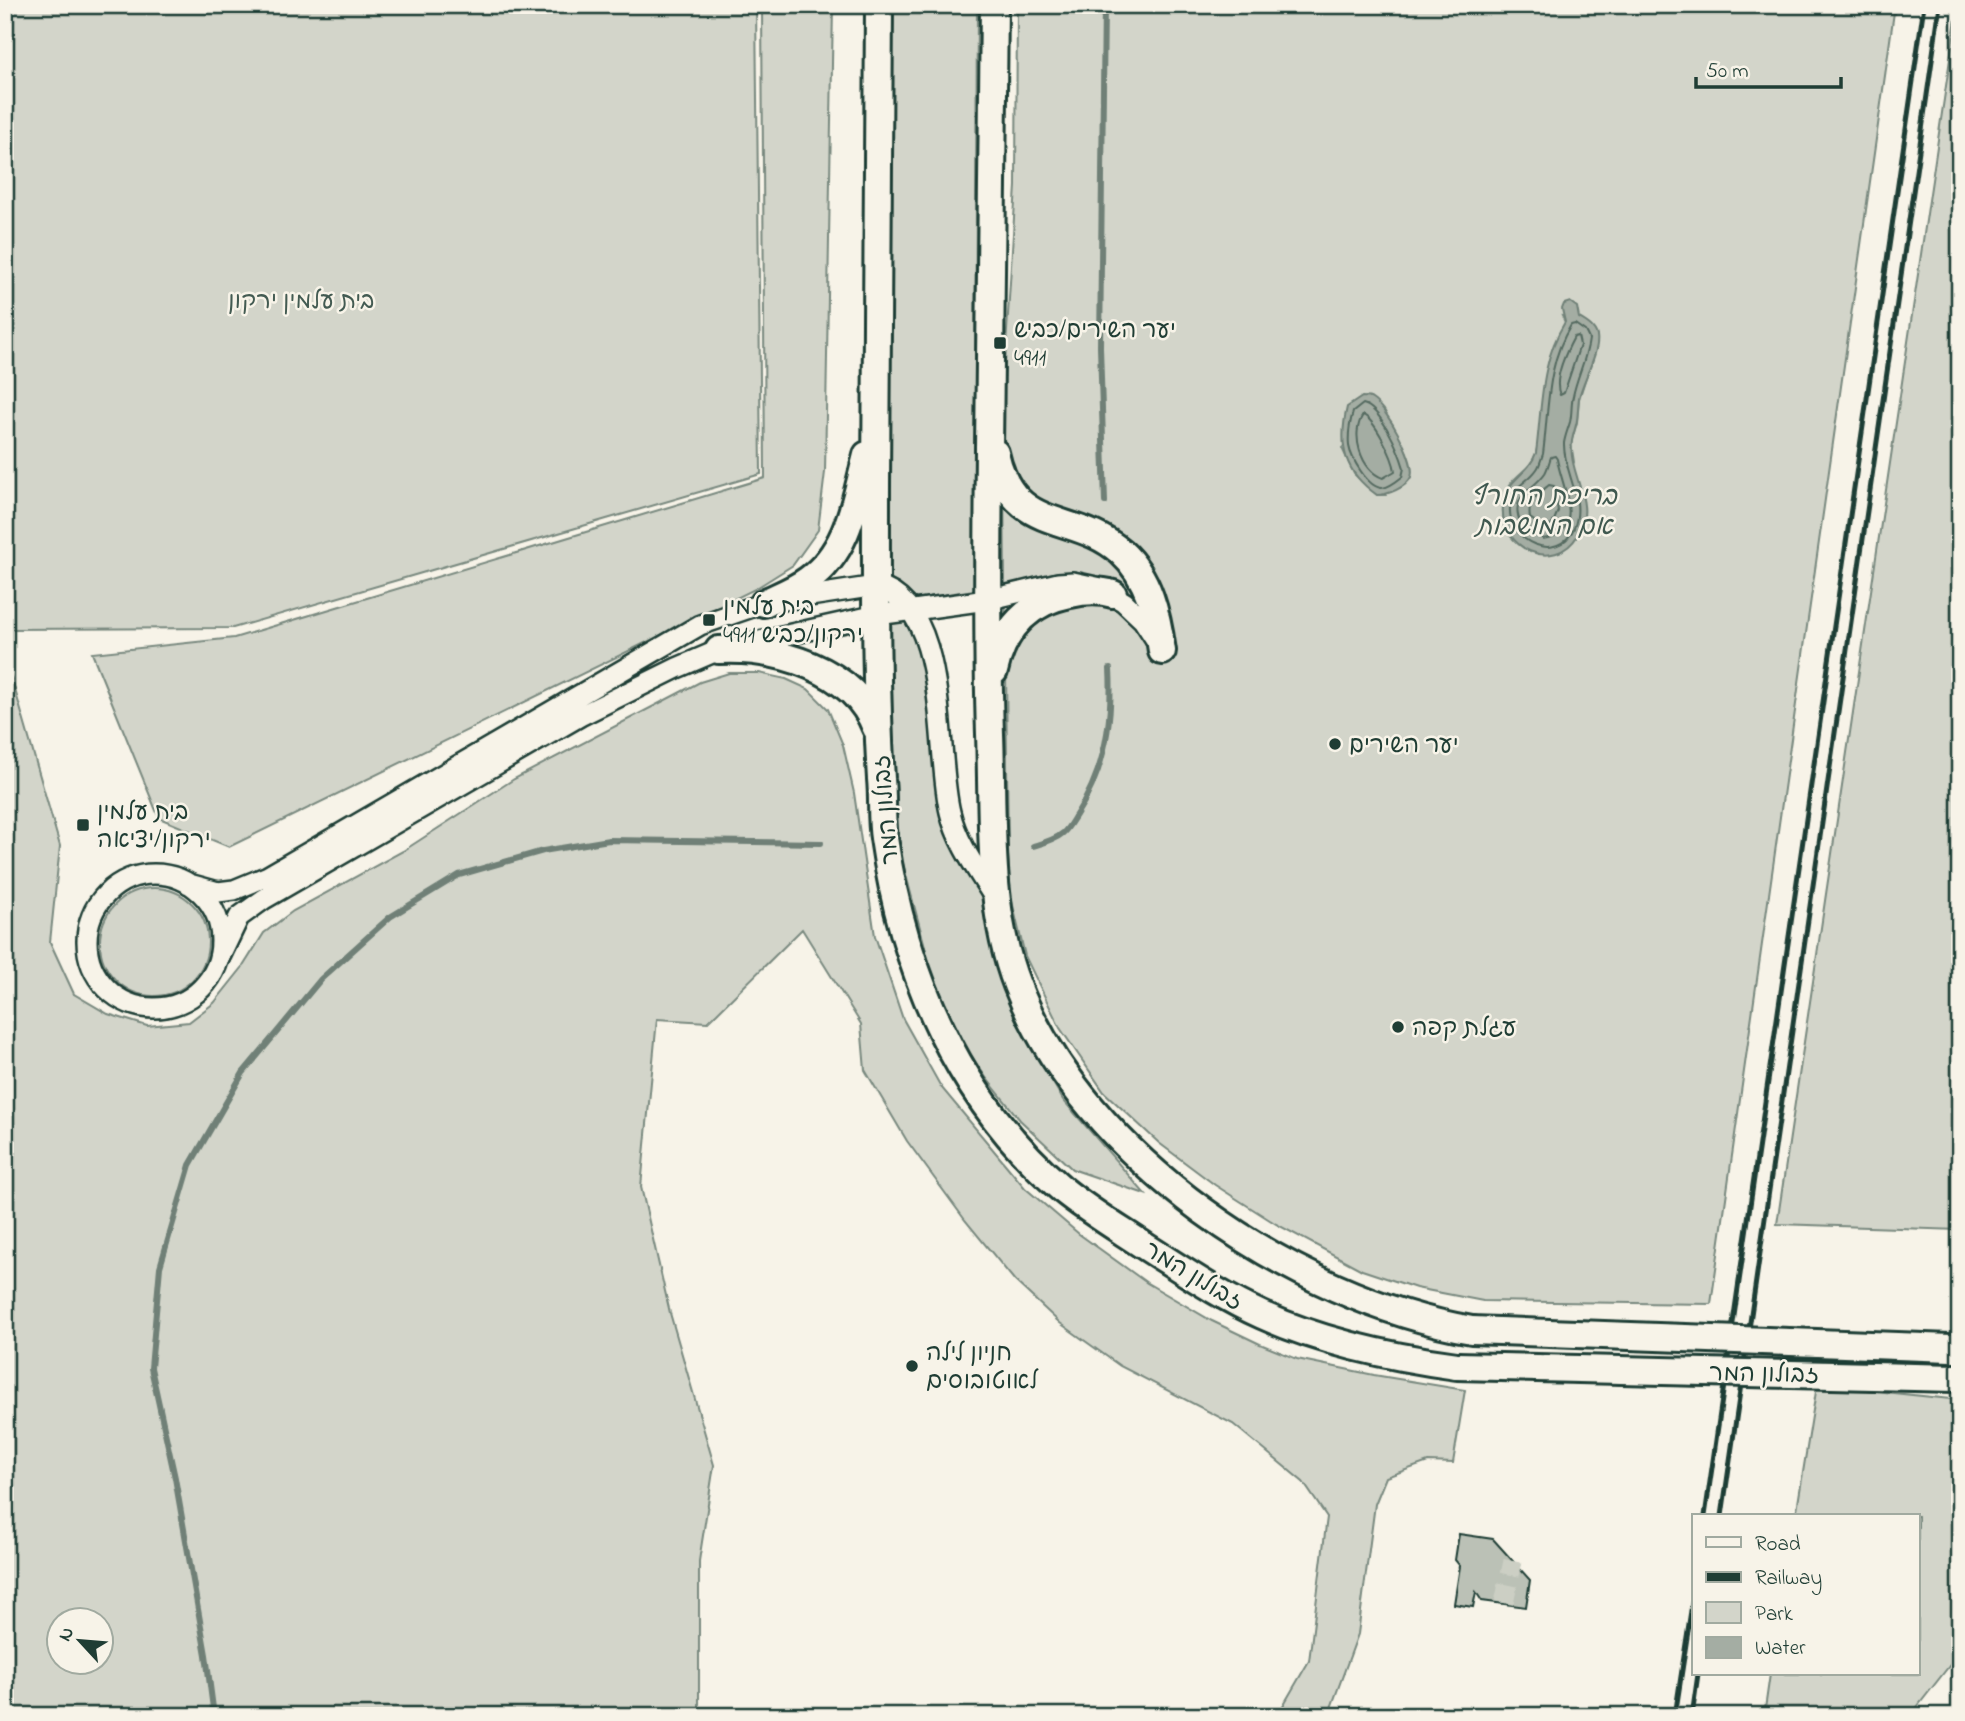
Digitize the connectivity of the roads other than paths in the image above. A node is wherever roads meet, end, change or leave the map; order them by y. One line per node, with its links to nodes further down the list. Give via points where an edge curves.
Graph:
1 (878, 5): 3 (main road)
2 (994, 5): 4 (main road)
3 (877, 398): 5 (main road, זבולון המר); 8 (main road, via 869,450 846,533 835,554 805,582)
4 (989, 416): 7 (main road, זבולון המר); 12 (main road, via 1000,470 1018,499 1038,515 1107,542 1132,565 1153,607)
5 (876, 586): 8 (street); 9 (street, via 893,592); 10 (main road, זבולון המר)
6 (1113, 594): 7 (street, via 1073,582); 12 (street, via 1143,620); 13 (main road, via 1058,596 1027,612 1000,650)
7 (987, 600): 9 (street); 13 (main road, זבולון המר)
8 (764, 603): 15 (street, via 700,625 268,876 218,892)
9 (909, 609): 10 (street); 16 (street, via 922,631 934,671 950,815)
10 (877, 615): 11 (street); 14 (main road, זבולון המר)
11 (719, 650): 14 (main road, via 765,652 817,668 860,699); 17 (street, via 580,716 264,899 239,917)
12 (1162, 651)
13 (989, 700): 16 (main road, זבולון המר)
14 (877, 732): 19 (main road, זבולון המר, bridge, via 883,834 903,933 916,975 959,1063 1005,1131 1030,1157 1074,1197 1193,1277 1263,1315 1338,1342 1399,1358 1457,1366)
15 (189, 884): 17 (street, via 213,908 221,942); 17 (street, via 152,874 113,888 90,923 88,944 94,971 117,997 136,1006 157,1008 196,994)
16 (997, 901): 18 (main road, זבולון המר, bridge, via 1016,982 1041,1038 1081,1097 1139,1157 1212,1217 1326,1284 1379,1307 1472,1331)
17 (219, 959)
18 (1955, 1348)
19 (1958, 1379)

